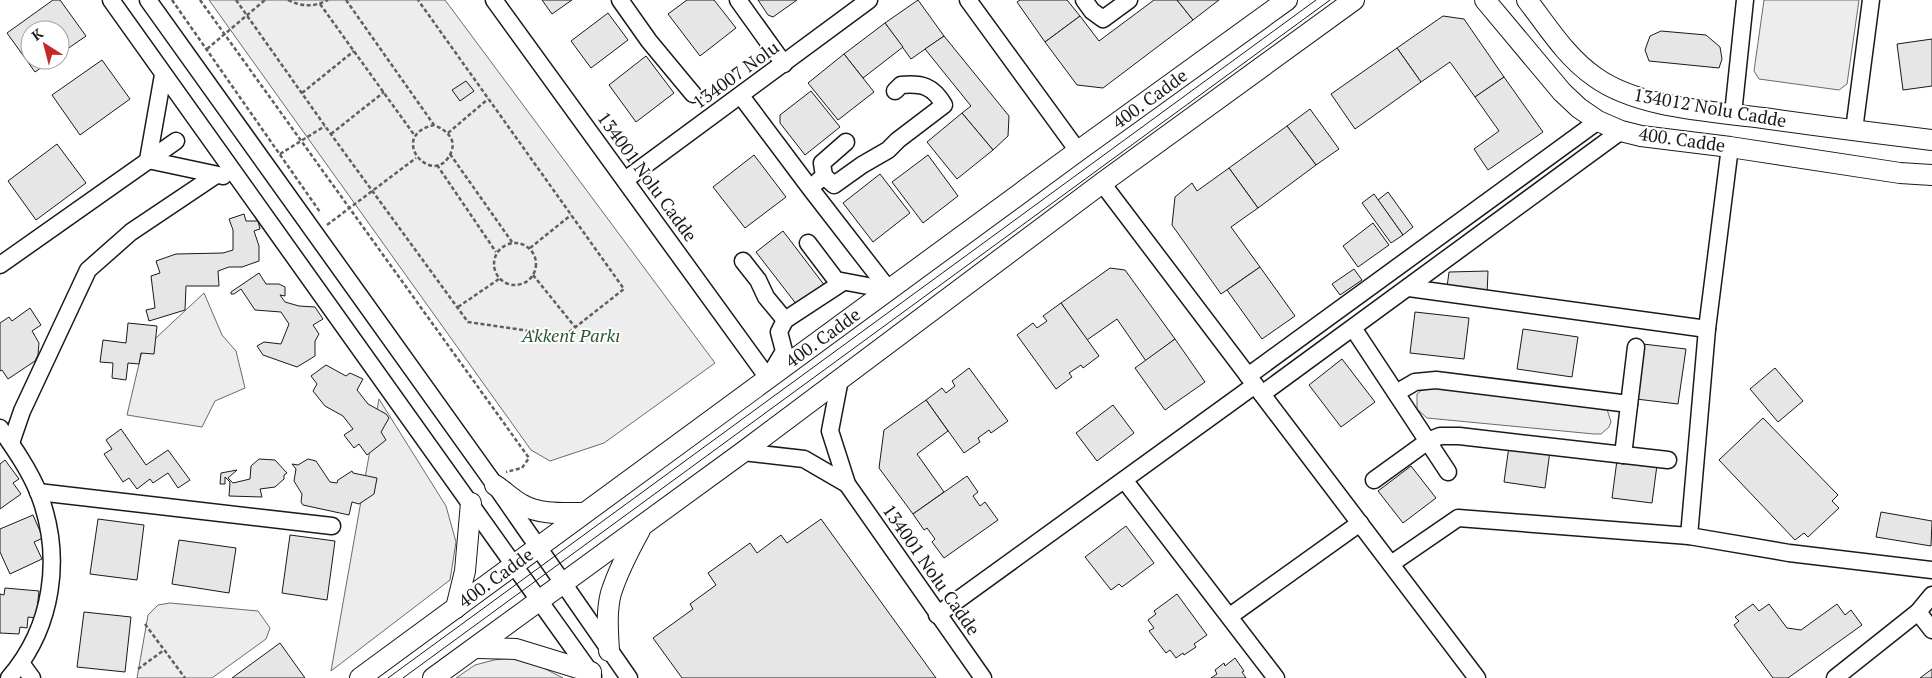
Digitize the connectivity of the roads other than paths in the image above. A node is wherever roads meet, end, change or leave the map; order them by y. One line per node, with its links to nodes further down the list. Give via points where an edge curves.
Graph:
1 (111, 0): 17 (street)
2 (148, 0): 60 (street)
3 (494, 0): 35 (street, 134001 Nolu Cadde)
4 (620, 0): 19 (street, via 648,41)
5 (738, 0): 16 (street)
6 (869, 0): 16 (street, 134007 Nolu)
7 (968, 0): 29 (street)
8 (1084, 0): 9 (street, via 1103,19)
9 (1129, 0)
10 (1287, 0): 29 (main road, 400. Cadde)
11 (1354, 0): 36 (main road)
12 (1485, 0): 22 (main road, 400. Cadde, via 1562,92)
13 (1527, 0): 21 (main road, 134012 Nolu Cadde, via 1566,52 1608,86 1646,100)
14 (1745, 0): 21 (street)
15 (1871, 0): 23 (street)
16 (784, 64): 20 (street, 134007 Nolu)
17 (163, 75): 30 (street); 34 (street)
18 (895, 91): 33 (street, via 901,85 918,84 936,92 944,105 888,150 834,185)
19 (693, 94)
20 (741, 96): 35 (street, 134007 Nolu); 37 (street)
21 (1733, 114): 23 (main road, 134012 Nolu Cadde)
22 (1598, 121): 24 (main road, 400. Cadde); 50 (street)
23 (1854, 130): 25 (main road, 134012 Nolu Cadde)
24 (1621, 131): 28 (main road, 400. Cadde); 42 (street)
25 (1932, 140)
26 (176, 141): 30 (street)
27 (846, 142): 33 (street, via 822,163)
28 (1730, 147): 32 (main road, 400. Cadde); 46 (street)
29 (1078, 151): 43 (main road, 400. Cadde)
30 (148, 160): 31 (street); 40 (street)
31 (216, 175): 34 (street); 55 (street, via 131,232 88,270)
32 (1932, 175)
33 (824, 176): 37 (street)
34 (240, 180): 65 (street)
35 (625, 180): 48 (street, 134001 Nolu Cadde)
36 (1102, 183): 49 (main road); 50 (street)
37 (810, 188): 43 (street)
38 (808, 243): 41 (street, via 836,280)
39 (743, 260): 44 (street)
40 (0, 265)
41 (843, 282): 43 (street); 44 (street)
42 (1408, 288): 45 (street); 46 (street)
43 (889, 290): 48 (main road, 400. Cadde)
44 (785, 320): 48 (street, via 779,332 784,352)
45 (1353, 328): 50 (street); 51 (street)
46 (1707, 329): 70 (street)
47 (1636, 347): 52 (street)
48 (768, 378): 66 (main road, 400. Cadde)
49 (840, 379): 56 (main road); 63 (street, 134001 Nolu Cadde, via 830,430)
50 (1255, 385): 61 (street); 67 (street)
51 (1396, 393): 52 (street, via 1415,382 1436,380); 54 (street)
52 (1629, 404): 57 (street)
53 (0, 428): 55 (street)
54 (1428, 441): 57 (street, via 1440,436 1459,436); 59 (street); 62 (street)
55 (10, 443): 64 (street)
56 (743, 452): 63 (street, 134001 Nolu Cadde, via 804,460); 69 (main road)
57 (1623, 455): 58 (street)
58 (1668, 460)
59 (1448, 472)
60 (499, 479): 66 (main road, via 522,505 531,509); 71 (street)
61 (1126, 480): 80 (street); 81 (street)
62 (1374, 480)
63 (847, 484): 80 (street, 134001 Nolu Cadde)
64 (38, 492): 68 (street); 85 (street, via 50,535 52,580 42,623)
65 (471, 503): 73 (street); 78 (main road, via 464,571)
66 (584, 514): 71 (main road, 400. Cadde)
67 (1360, 523): 72 (street); 81 (street)
68 (332, 526)
69 (642, 526): 75 (main road); 84 (main road, via 611,594)
70 (1689, 536): 72 (street, via 1458,518); 74 (street, via 1789,553)
71 (538, 547): 73 (main road, 400. Cadde); 75 (street)
72 (1391, 564): 94 (street)
73 (514, 565): 77 (street); 78 (main road, 400. Cadde)
74 (1932, 570)
75 (562, 584): 77 (main road); 84 (street)
76 (1932, 595): 79 (street)
77 (539, 602): 83 (main road); 86 (street)
78 (456, 608): 89 (main road, 400. Cadde)
79 (1918, 612): 82 (street); 95 (street)
80 (937, 615): 92 (street, 134001 Nolu Cadde)
81 (1230, 616): 93 (street)
82 (1932, 630)
83 (476, 648): 86 (main road, via 516,649); 90 (main road)
84 (609, 651): 91 (street)
85 (21, 663): 87 (street); 88 (street)
86 (593, 675)
87 (9, 678)
88 (32, 678)
89 (360, 678)
90 (433, 678)
91 (628, 678)
92 (982, 678)
93 (1276, 678)
94 (1477, 678)
95 (1835, 678)

